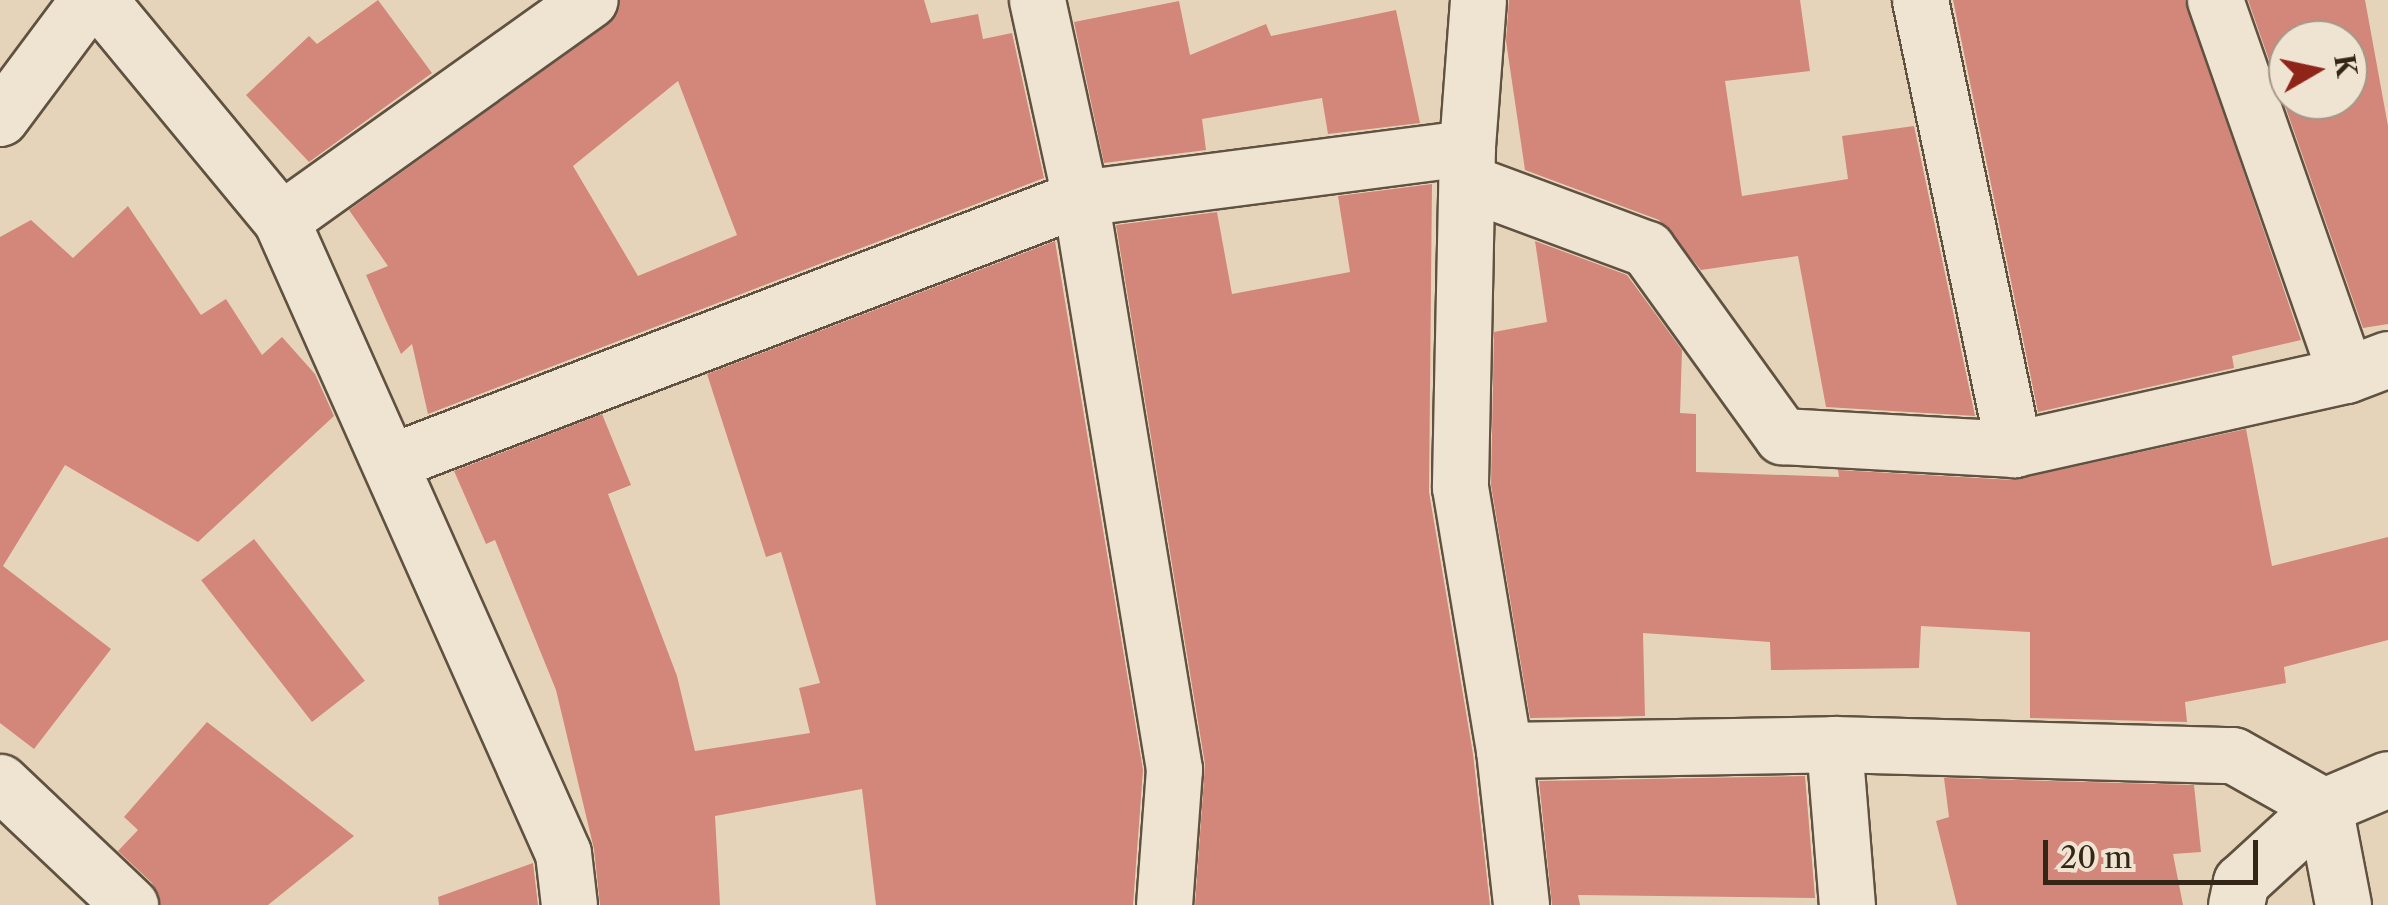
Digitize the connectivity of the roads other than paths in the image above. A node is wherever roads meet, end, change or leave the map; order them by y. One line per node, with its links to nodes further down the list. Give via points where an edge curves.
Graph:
1 (88, 0): 8 (street)
2 (100, 0): 11 (street)
3 (589, 0): 11 (street)
4 (1037, 0): 10 (street)
5 (1478, 0): 9 (street)
6 (1920, 0): 13 (street)
7 (2216, 0): 12 (street)
8 (0, 118)
9 (1467, 165): 10 (street); 13 (street, via 1647,249 1782,436); 16 (street, via 1460,487)
10 (1080, 198): 14 (street); 22 (street, via 1174,768)
11 (282, 220): 14 (street)
12 (2367, 367): 13 (street)
13 (2014, 450)
14 (393, 462): 21 (street, via 562,853)
15 (1834, 744): 16 (street); 19 (street, via 2233,754); 24 (street)
16 (1504, 750): 23 (street)
17 (2388, 779): 19 (street)
18 (0, 782): 20 (street)
19 (2324, 806): 25 (street, via 2241,882); 26 (street)
20 (130, 905)
21 (569, 905)
22 (1164, 905)
23 (1522, 905)
24 (1847, 905)
25 (2236, 905)
26 (2343, 905)

